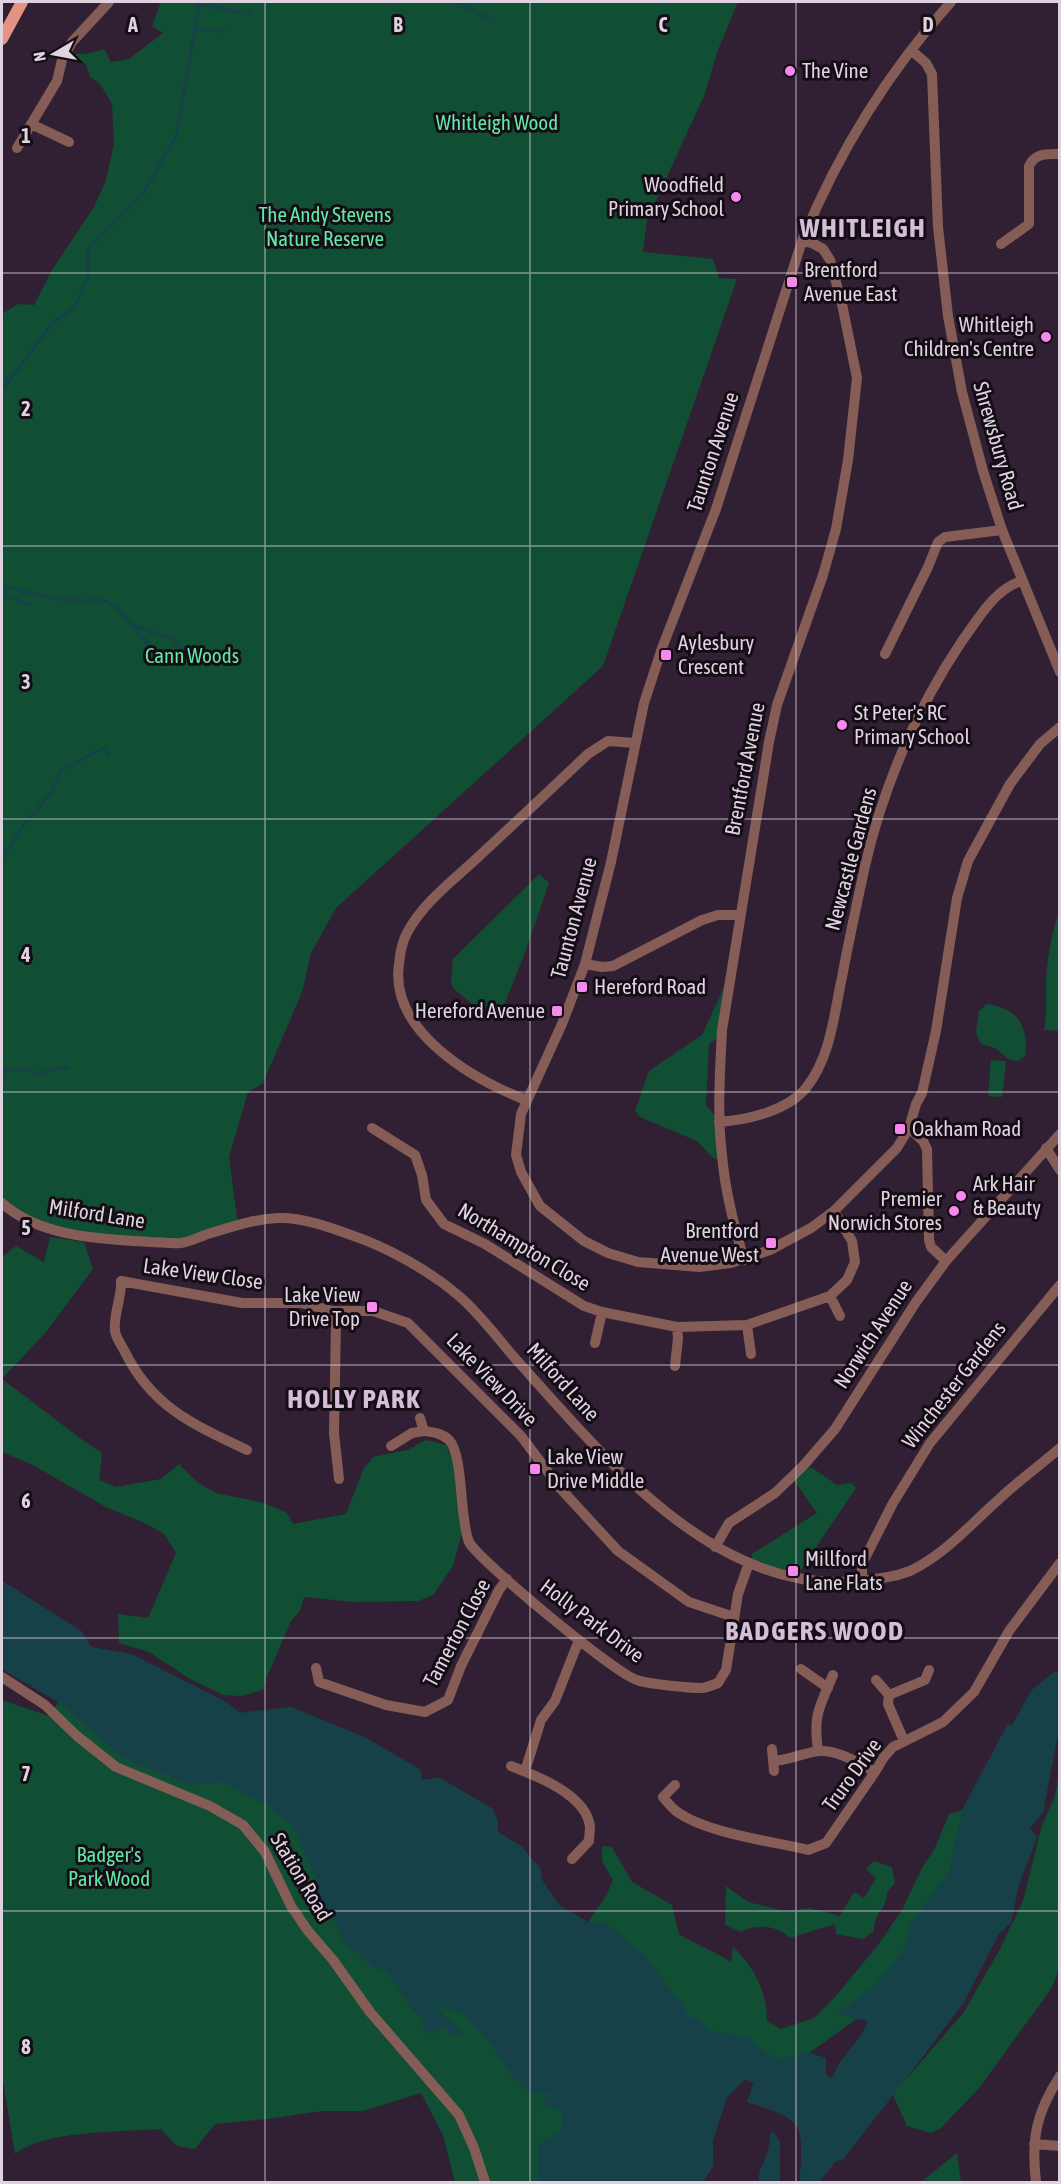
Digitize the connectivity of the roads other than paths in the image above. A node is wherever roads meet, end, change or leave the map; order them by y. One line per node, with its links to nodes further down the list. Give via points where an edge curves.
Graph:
1 (22, 2): 4 (main road)
2 (109, 2): 6 (street, via 72,42 57,81)
3 (951, 2): 5 (street, Taunton Avenue)
4 (2, 39)
5 (910, 50): 10 (street, Taunton Avenue, via 846,146); 12 (street, Shrewsbury Road, via 933,74 938,227 948,316 962,392)
6 (31, 124): 7 (street); 8 (street)
7 (69, 142)
8 (17, 148)
9 (1059, 154): 11 (street, via 1032,159 1029,224)
10 (802, 241): 17 (street, Taunton Avenue, via 716,509 662,648); 18 (street, Brentford Avenue, via 823,249 831,263 857,378 836,529 777,705)
11 (1001, 244)
12 (1002, 530): 13 (street, Shrewsbury Road); 14 (street, via 945,537 938,542)
13 (1021, 581): 15 (street, Shrewsbury Road); 21 (street, Newcastle Gardens, via 992,600 950,659 901,756 866,863 832,1026 820,1065 805,1090 783,1105 754,1118)
14 (885, 654)
15 (1059, 672)
16 (1059, 727): 23 (street, Taunton Avenue, via 1040,744 1010,784 964,871 936,1031 922,1093)
17 (635, 743): 19 (street, Taunton Avenue); 20 (street, via 608,741 588,754 437,895 407,933 400,953 400,995 411,1021 469,1071)
18 (739, 915): 19 (street, via 702,920 613,966); 21 (street, Brentford Avenue, via 722,1030)
19 (585, 964): 20 (street, Taunton Avenue)
20 (526, 1100): 29 (street, Taunton Avenue, via 516,1155 521,1173 540,1206 564,1227 608,1253 638,1262 699,1267)
21 (719, 1122): 29 (street, Brentford Avenue, via 732,1217)
22 (372, 1128): 34 (street, Northampton Close, via 415,1155 426,1200 444,1224 485,1244 584,1306)
23 (909, 1128): 28 (street, Taunton Avenue, via 897,1148); 30 (street, via 927,1149 929,1240)
24 (1059, 1134): 25 (street, Norwich Avenue)
25 (1046, 1148): 26 (street); 30 (street, Norwich Avenue)
26 (1059, 1170)
27 (2, 1203): 47 (street, Milford Lane, via 35,1224 77,1235 121,1240 180,1243 255,1221 280,1218 354,1236 404,1259 462,1298 628,1480)
28 (834, 1211): 29 (street, Taunton Avenue, via 794,1238); 32 (street, Northampton Close, via 852,1241 855,1262 847,1280)
29 (744, 1260)
30 (946, 1261): 47 (street, Norwich Avenue, via 835,1429 775,1493 729,1523)
31 (1059, 1285): 51 (street, Winchester Gardens, via 930,1443 862,1564)
32 (830, 1296): 35 (street); 36 (street, Northampton Close)
33 (333, 1311): 45 (street, Lake View Close, via 301,1303 242,1304 121,1281 115,1332 141,1380 177,1413); 46 (street, via 334,1433); 52 (street, Lake View Drive, via 373,1311 408,1323 521,1436 560,1488 618,1551 689,1602)
34 (602, 1312): 37 (street, Northampton Close); 38 (street, Northampton Close)
35 (840, 1316)
36 (747, 1325): 37 (street, Northampton Close); 39 (street)
37 (677, 1327): 40 (street)
38 (595, 1343)
39 (751, 1354)
40 (675, 1366)
41 (420, 1418): 42 (street)
42 (424, 1431): 43 (street, via 412,1433); 50 (street, Holly Park Drive, via 440,1434 456,1452 470,1543)
43 (392, 1446)
44 (1059, 1448): 51 (street, Milford Lane, via 958,1539 912,1570)
45 (247, 1450)
46 (339, 1479)
47 (715, 1547): 48 (street, Milford Lane)
48 (749, 1563): 51 (street, Milford Lane, via 793,1578 825,1583); 52 (street, Holly Park Drive)
49 (1059, 1563): 62 (street, Truro Drive, via 1010,1631 975,1692 943,1722)
50 (507, 1580): 53 (street, Holly Park Drive); 54 (street, Tamerton Close, via 461,1666 448,1700 425,1712 386,1705 319,1682)
51 (862, 1580)
52 (734, 1617): 53 (street, Holly Park Drive, via 726,1670 718,1683 702,1688 636,1680)
53 (579, 1640): 66 (street, via 555,1701 541,1720)
54 (316, 1668)
55 (801, 1669): 60 (street)
56 (929, 1670): 61 (street, via 925,1680)
57 (833, 1676): 60 (street)
58 (2, 1677): 73 (street, Station Road, via 45,1705 77,1737 116,1767 210,1806 243,1825 265,1852 308,1931 370,2012 459,2115)
59 (876, 1680): 61 (street)
60 (828, 1688): 64 (street, via 816,1717)
61 (889, 1695): 62 (street, via 888,1704)
62 (904, 1741): 67 (street, Truro Drive, via 884,1756)
63 (772, 1749): 64 (street, via 773,1766)
64 (818, 1751): 67 (street, via 849,1758)
65 (511, 1766): 66 (street)
66 (525, 1771): 69 (street, via 560,1788 581,1807 590,1826 589,1841)
67 (875, 1772): 68 (street, Truro Drive, via 826,1843 808,1850 691,1820 663,1797)
68 (675, 1785)
69 (572, 1859)
70 (1059, 2076): 71 (street, via 1037,2118)
71 (1034, 2144): 72 (street); 74 (street)
72 (1059, 2146)
73 (485, 2182)
74 (1036, 2182)

